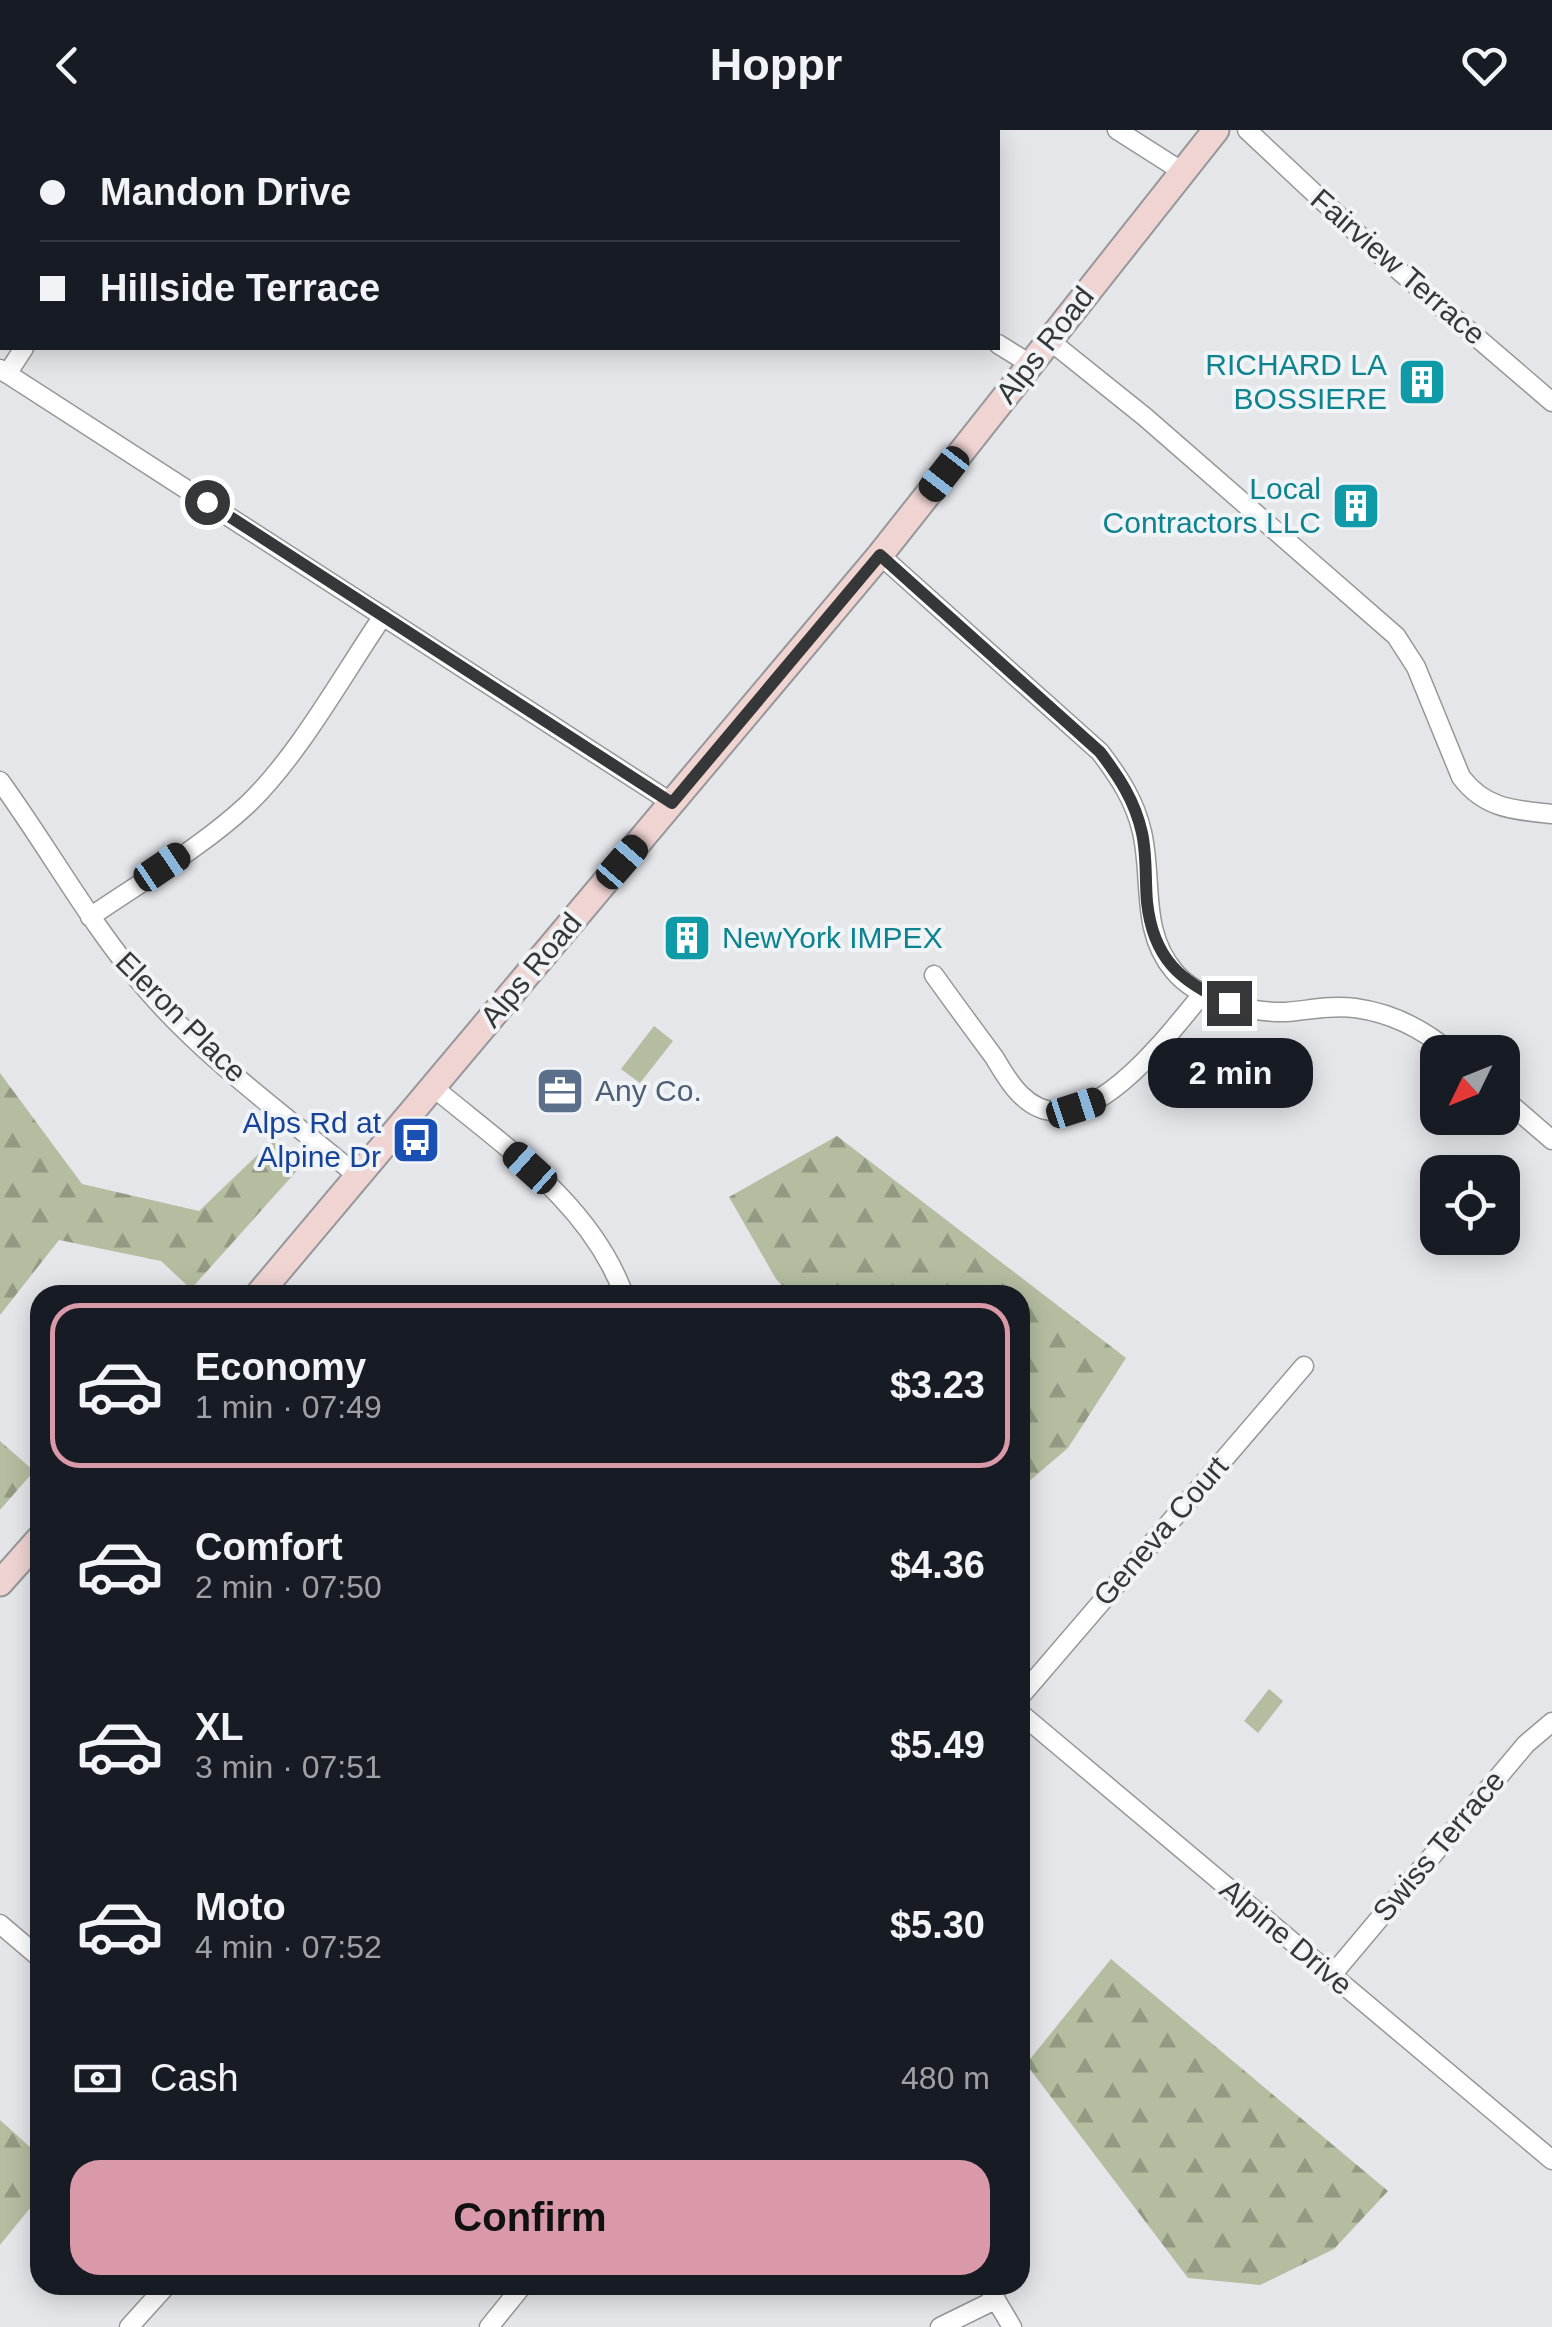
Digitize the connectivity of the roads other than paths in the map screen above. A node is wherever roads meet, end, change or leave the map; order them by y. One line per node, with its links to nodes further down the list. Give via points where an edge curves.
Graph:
1 (1117, 130): 4 (street)
2 (1216, 130): 4 (main road, Alps Road)
3 (1247, 130): 10 (street, Fairview Terrace)
4 (1183, 172): 5 (main road, Alps Road)
5 (1050, 340): 8 (main road, Alps Road); 15 (street, via 1396,636 1472,792 1508,810)
6 (1000, 345): 8 (street)
7 (22, 350): 9 (street)
8 (1030, 364): 11 (main road, Alps Road)
9 (4, 371): 12 (street)
10 (1552, 402)
11 (880, 555): 14 (main road, Alps Road); 18 (street, via 1100,752 1122,780 1142,832 1152,929 1176,974)
12 (383, 616): 14 (street); 16 (street, via 296,748 247,805)
13 (0, 781): 16 (street, Eleron Place)
14 (672, 803): 20 (main road, Alps Road)
15 (1552, 814)
16 (90, 917): 23 (street, Eleron Place, via 177,1022)
17 (934, 975): 18 (street, via 1020,1094 1057,1110 1114,1091)
18 (1204, 992): 19 (street, via 1256,1010 1352,1007 1382,1013)
19 (1426, 1035)
20 (433, 1087): 23 (main road, Alps Road); 25 (street, via 586,1224)
21 (1520, 1113): 22 (street)
22 (1552, 1140)
23 (359, 1177): 24 (main road, Alps Road)
24 (267, 1285)
25 (620, 1285)
26 (1304, 1366): 29 (street, Geneva Court)
27 (30, 1551): 28 (main road)
28 (0, 1583)
29 (1030, 1686)
30 (1030, 1721): 34 (street, Alpine Drive)
31 (1552, 1722): 34 (street, Swiss Terrace, via 1526,1744)
32 (0, 1924): 33 (street)
33 (30, 1950)
34 (1332, 1975): 35 (street, Alpine Drive)
35 (1552, 2160)
36 (158, 2295): 40 (street)
37 (515, 2295): 41 (street)
38 (987, 2295): 42 (street)
39 (993, 2295): 43 (street)
40 (129, 2327)
41 (489, 2327)
42 (940, 2327)
43 (1012, 2327)

